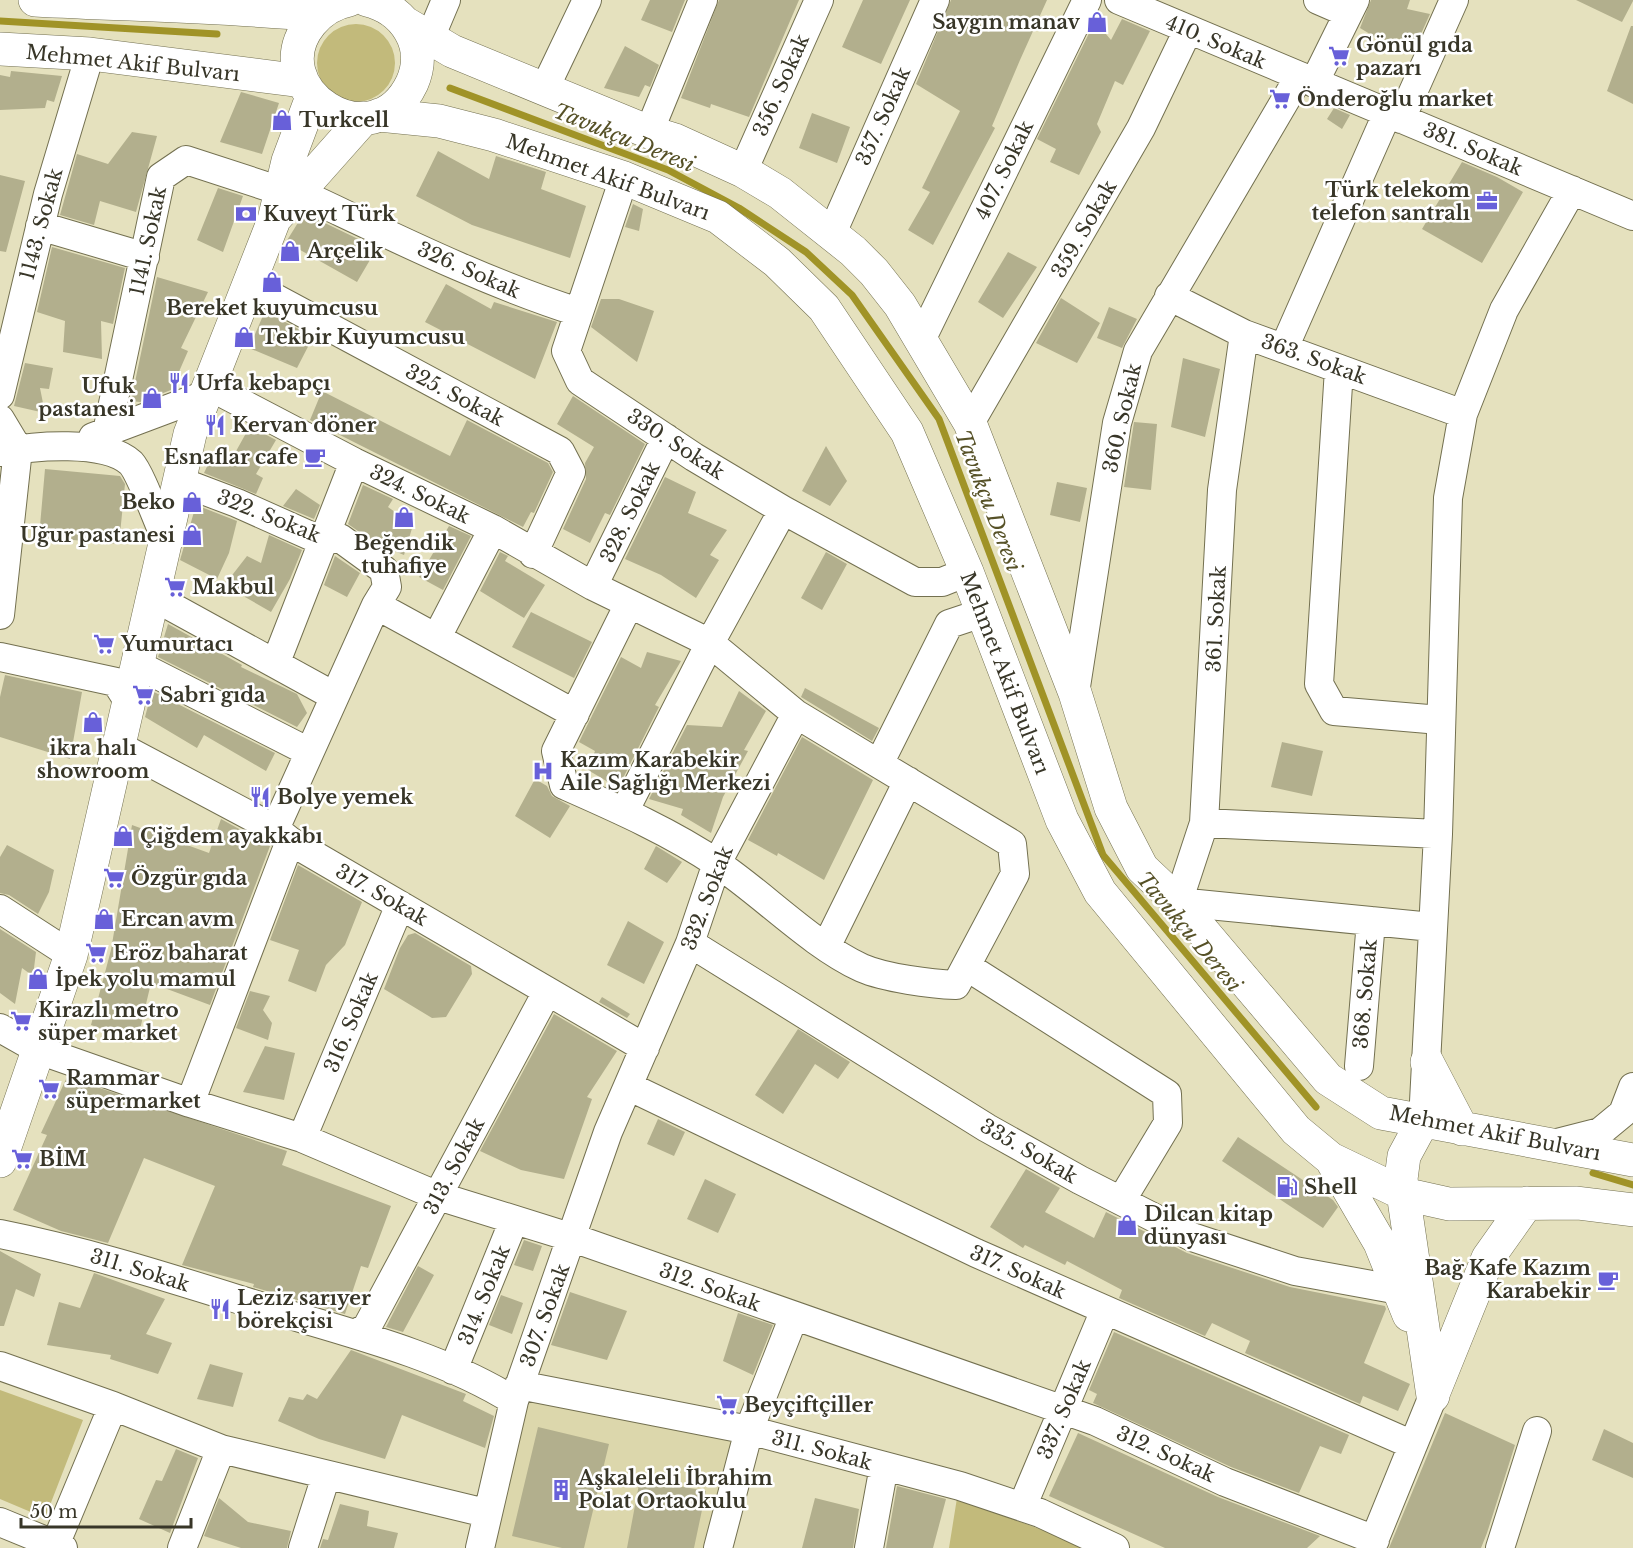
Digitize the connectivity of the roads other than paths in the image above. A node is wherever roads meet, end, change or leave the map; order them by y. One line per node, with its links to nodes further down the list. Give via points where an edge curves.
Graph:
1 (35, 0): 11 (main road)
2 (446, 0): 14 (street)
3 (587, 0): 20 (street)
4 (703, 0): 23 (street)
5 (819, 0): 24 (street, 356. Sokak)
6 (935, 0): 30 (street, 357. Sokak)
7 (1087, 0): 36 (street, 407. Sokak)
8 (1119, 0): 15 (street, 410. Sokak)
9 (1318, 0): 13 (street)
10 (1454, 0): 22 (street)
11 (199, 4): 12 (main road, via 257,9)
12 (332, 5): 19 (main road, via 306,29 300,45 298,63)
13 (1352, 7): 18 (street, 360. Sokak)
14 (398, 15): 20 (main road, Mehmet Akif Bulvarı, via 452,51); 21 (main road, via 414,39 418,57 415,75 408,92 395,105)
15 (1188, 30): 18 (street, 410. Sokak); 43 (street, 359. Sokak, via 1141,128)
16 (0, 49): 17 (main road, Mehmet Akif Bulvarı)
17 (90, 54): 19 (main road, Mehmet Akif Bulvarı); 29 (street, 1143. Sokak)
18 (1307, 80): 22 (street, 381. Sokak); 33 (street, 360. Sokak)
19 (307, 89): 21 (main road, Mehmet Akif Bulvarı, via 336,114); 27 (main road, via 288,161)
20 (544, 90): 23 (main road, Mehmet Akif Bulvarı)
21 (372, 116): 25 (main road, Mehmet Akif Bulvarı, via 439,121); 27 (main road)
22 (1394, 116): 26 (street, 381. Sokak); 37 (street)
23 (649, 132): 24 (main road, Mehmet Akif Bulvarı)
24 (743, 171): 30 (main road, Mehmet Akif Bulvarı, via 780,193)
25 (624, 178): 34 (street, 330. Sokak); 55 (main road, Mehmet Akif Bulvarı, via 718,217 777,262 824,308 907,432)
26 (1572, 190): 28 (street, 381. Sokak); 41 (street, via 1504,310)
27 (284, 201): 31 (street, 1141. Sokak, via 186,160 161,177); 32 (main road); 34 (street, 326. Sokak)
28 (1633, 216)
29 (40, 226): 31 (street); 40 (street, 1143. Sokak)
30 (832, 233): 36 (main road, Mehmet Akif Bulvarı, via 874,272)
31 (145, 257): 44 (street, 1141. Sokak)
32 (249, 284): 39 (main road); 54 (street, 325. Sokak, via 560,451 571,472)
33 (1169, 296): 35 (street, 363. Sokak); 67 (street, 360. Sokak, via 1138,351 1117,423)
34 (578, 312): 45 (street, 330. Sokak, via 566,351 580,381)
35 (1244, 334): 37 (street, 363. Sokak); 78 (street, 361. Sokak, via 1222,490)
36 (921, 340): 43 (main road, Mehmet Akif Bulvarı)
37 (1284, 348): 38 (street, 363. Sokak)
38 (1339, 369): 41 (street, 363. Sokak); 72 (street, via 1318,684 1334,711)
39 (207, 391): 44 (street); 48 (street, 324. Sokak); 49 (main road, via 190,434)
40 (0, 395)
41 (1463, 414): 72 (street, via 1448,498)
42 (0, 419): 47 (street)
43 (970, 423): 67 (main road, Mehmet Akif Bulvarı)
44 (107, 432): 46 (street)
45 (666, 438): 50 (street, 330. Sokak); 56 (street, 328. Sokak)
46 (68, 447): 47 (street); 52 (street, via 114,451 132,465)
47 (9, 450): 61 (street)
48 (354, 462): 51 (street, 324. Sokak); 53 (street)
49 (179, 481): 52 (main road); 53 (street, 322. Sokak)
50 (783, 510): 55 (street, 330. Sokak, via 915,582 942,582); 63 (street)
51 (493, 529): 54 (street, 324. Sokak); 62 (street)
52 (166, 539): 57 (main road)
53 (322, 541): 59 (street, 322. Sokak, via 340,538 384,570 387,587); 65 (street)
54 (533, 554): 56 (street, 324. Sokak)
55 (967, 572): 60 (main road, Mehmet Akif Bulvarı)
56 (593, 586): 58 (street, 324. Sokak)
57 (152, 596): 65 (street); 66 (main road)
58 (629, 604): 63 (street, 324. Sokak); 70 (street)
59 (376, 605): 62 (street); 68 (street, 322. Sokak)
60 (982, 613): 75 (street, via 949,624); 104 (main road, Mehmet Akif Bulvarı, via 1062,820 1100,892 1296,1130)
61 (0, 615)
62 (437, 637): 70 (street)
63 (710, 643): 71 (street, 324. Sokak); 77 (street)
64 (0, 657): 69 (street, via 116,682)
65 (276, 662): 68 (street)
66 (136, 664): 69 (main road); 74 (street)
67 (1075, 693): 82 (main road, Mehmet Akif Bulvarı, via 1111,808 1142,868)
68 (334, 696): 74 (street, 322. Sokak)
69 (128, 701): 73 (main road)
70 (575, 714): 77 (street, via 556,752 564,785)
71 (796, 714): 75 (street, 324. Sokak); 81 (street, 332. Sokak)
72 (1440, 720): 79 (street)
73 (117, 745): 80 (street, 317. Sokak); 89 (main road)
74 (309, 752): 80 (street, 322. Sokak)
75 (879, 764): 76 (street, 324. Sokak)
76 (908, 781): 88 (street); 90 (street, 324. Sokak, via 1012,844 1015,874)
77 (624, 812): 81 (street)
78 (1204, 823): 79 (street); 82 (street, 361. Sokak)
79 (1438, 834): 86 (street)
80 (283, 835): 83 (street, 317. Sokak); 99 (street, 322. Sokak)
81 (717, 863): 87 (street, 332. Sokak); 88 (street)
82 (1178, 902): 85 (street); 100 (main road, Mehmet Akif Bulvarı, via 1328,1079 1381,1113)
83 (400, 905): 91 (street, 317. Sokak); 102 (street, 316. Sokak)
84 (0, 909): 89 (street)
85 (1371, 921): 86 (street); 96 (street, 368. Sokak)
86 (1432, 927): 95 (street)
87 (690, 943): 93 (street, 332. Sokak); 109 (street, 335. Sokak, via 987,1128)
88 (827, 945): 90 (street, via 863,968 931,984 956,985)
89 (71, 955): 94 (main road)
90 (966, 966): 109 (street, via 1167,1094 1168,1123)
91 (547, 992): 93 (street, 317. Sokak); 108 (street, 313. Sokak)
92 (0, 1028): 94 (street, 312. Sokak)
93 (645, 1048): 97 (street, 332. Sokak)
94 (39, 1050): 99 (street, 312. Sokak); 106 (main road)
95 (1427, 1062): 100 (street); 101 (main road)
96 (1359, 1066)
97 (628, 1086): 114 (street, 307. Sokak, via 608,1132); 116 (street, 317. Sokak, via 976,1253)
98 (1633, 1087): 103 (street, via 1623,1113 1600,1132)
99 (190, 1103): 102 (street, 312. Sokak)
100 (1423, 1121): 101 (main road, Mehmet Akif Bulvarı); 107 (main road, via 1404,1156)
101 (1462, 1129): 103 (main road, Mehmet Akif Bulvarı)
102 (302, 1138): 108 (street, 312. Sokak)
103 (1553, 1144): 105 (main road, Mehmet Akif Bulvarı)
104 (1331, 1159): 107 (main road, Mehmet Akif Bulvarı); 115 (main road, via 1380,1243)
105 (1633, 1160)
106 (0, 1161)
107 (1404, 1194): 110 (main road, Mehmet Akif Bulvarı, via 1449,1204); 122 (main road)
108 (438, 1196): 112 (street, 312. Sokak); 118 (street, 313. Sokak, via 367,1327)
109 (1121, 1201): 115 (street, 335. Sokak, via 1192,1237 1295,1271)
110 (1527, 1203): 111 (main road, Mehmet Akif Bulvarı, via 1577,1203); 122 (main road, via 1488,1258)
111 (1633, 1210)
112 (514, 1220): 114 (street, 312. Sokak); 120 (street, 314. Sokak)
113 (0, 1234): 118 (street, 311. Sokak, via 63,1246)
114 (573, 1238): 117 (street, 312. Sokak); 121 (street, 307. Sokak)
115 (1399, 1290): 122 (main road, via 1419,1337)
116 (1105, 1310): 124 (street, 337. Sokak); 127 (street, 317. Sokak)
117 (794, 1316): 124 (street, 312. Sokak); 125 (street)
118 (355, 1334): 120 (street, 311. Sokak)
119 (0, 1366): 123 (street)
120 (453, 1370): 121 (street, 311. Sokak)
121 (517, 1393): 125 (street, 311. Sokak); 132 (street, 307. Sokak)
122 (1433, 1395): 127 (street)
123 (113, 1406): 128 (street); 135 (street)
124 (1063, 1410): 131 (street, 337. Sokak); 134 (street, 312. Sokak)
125 (749, 1430): 129 (street, 311. Sokak); 139 (street)
126 (1537, 1431): 142 (street)
127 (1413, 1445): 134 (street)
128 (221, 1449): 130 (street); 136 (street)
129 (885, 1466): 131 (street, 311. Sokak); 140 (street)
130 (326, 1476): 132 (street); 137 (street)
131 (1022, 1507): 141 (street, 311. Sokak)
132 (486, 1513): 138 (street, 307. Sokak)
133 (0, 1522): 135 (street)
134 (1373, 1544)
135 (59, 1546)
136 (182, 1548)
137 (303, 1548)
138 (480, 1548)
139 (718, 1548)
140 (869, 1548)
141 (1115, 1548)
142 (1500, 1548)

